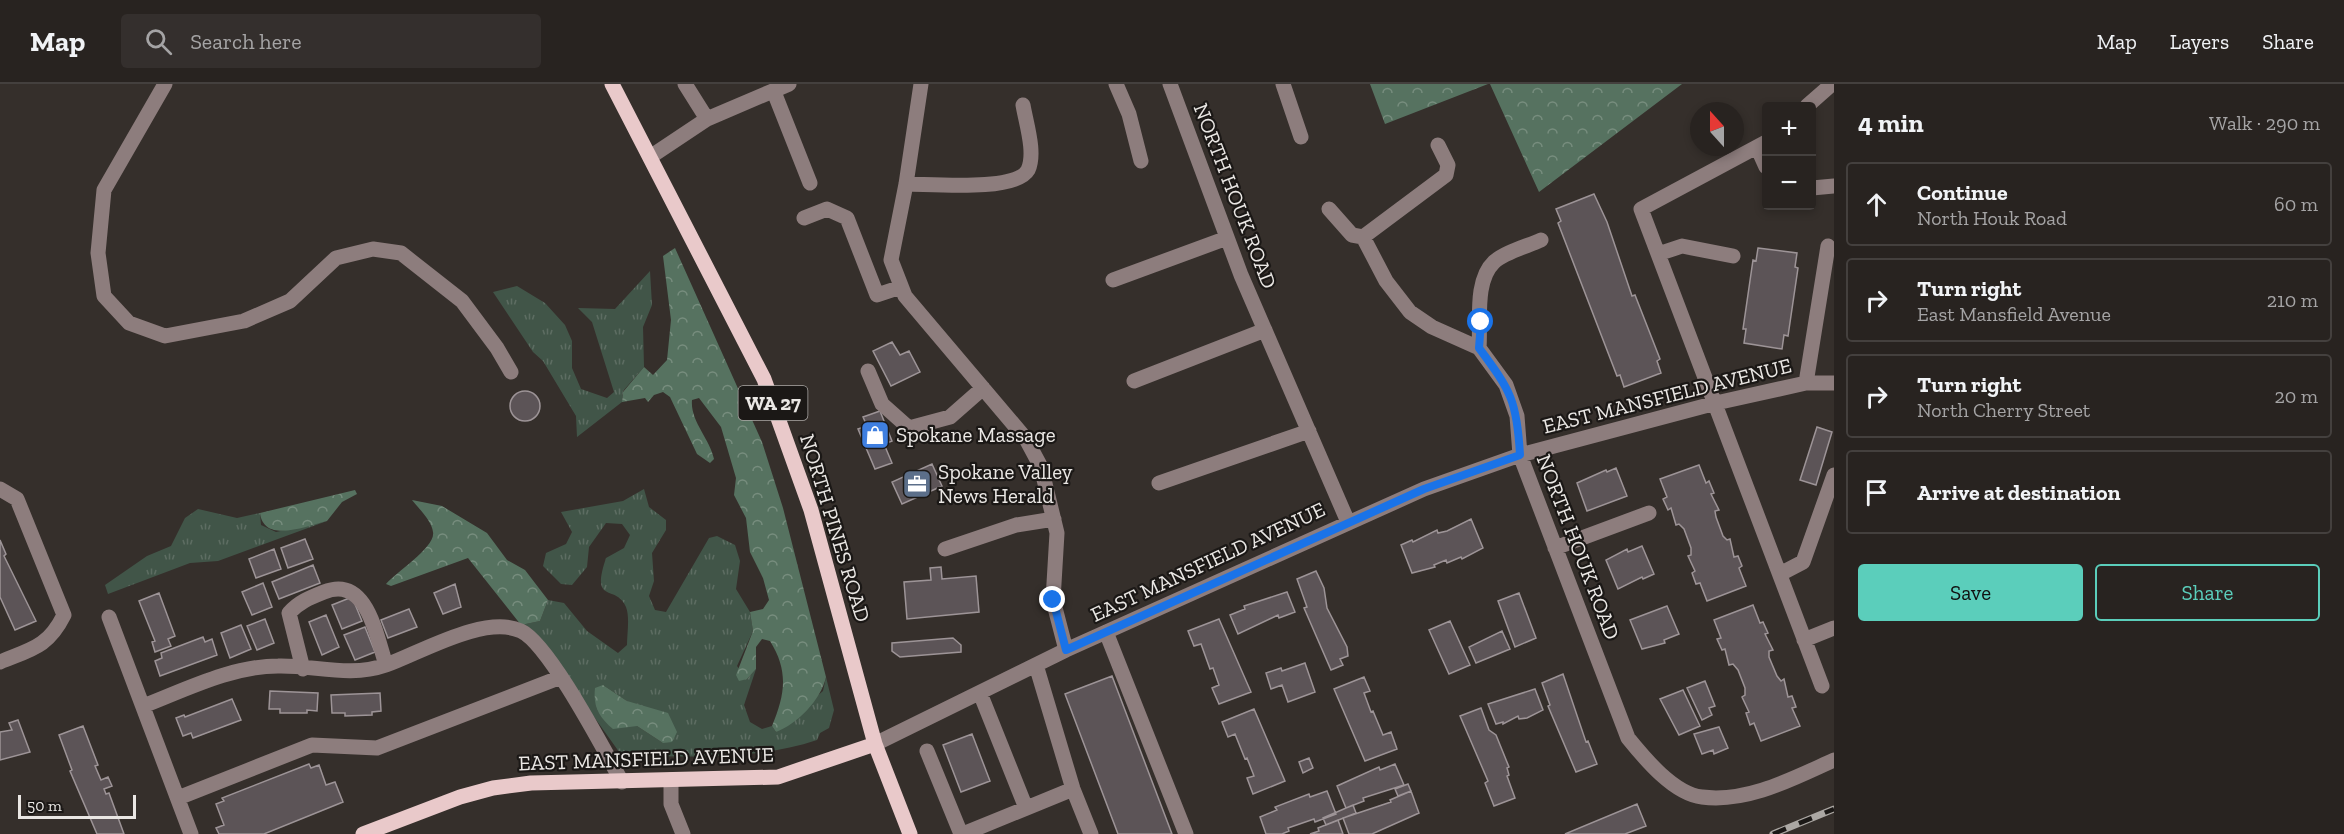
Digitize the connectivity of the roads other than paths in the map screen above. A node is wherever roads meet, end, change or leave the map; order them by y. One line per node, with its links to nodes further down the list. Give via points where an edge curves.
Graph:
1 (165, 84): 36 (street, via 104,190 98,253 104,296 129,323 165,336 244,321 290,301 336,258 373,249 401,253 462,300)
2 (612, 84): 17 (main road, NORTH PINES ROAD / WA 27)
3 (685, 84): 13 (street)
4 (789, 84): 10 (street)
5 (921, 84): 20 (street)
6 (1116, 84): 18 (street)
7 (1170, 84): 26 (street, NORTH HOUK ROAD)
8 (1283, 84): 14 (street)
9 (1832, 84): 11 (street)
10 (774, 92): 13 (street); 19 (street)
11 (1812, 102)
12 (1023, 105): 20 (street, via 1030,152 1028,170 1018,180 998,184)
13 (707, 119): 17 (street)
14 (1301, 137)
15 (1438, 145): 25 (street, via 1448,165 1446,175)
16 (1762, 145): 29 (street, via 1641,209)
17 (650, 157): 66 (main road, NORTH PINES ROAD / WA 27, via 764,379 811,510)
18 (1142, 161)
19 (810, 183)
20 (906, 184): 32 (street, via 891,260)
21 (1834, 186): 22 (street)
22 (1816, 188)
23 (1329, 209): 25 (street, via 1352,235)
24 (804, 218): 32 (street, via 827,209 847,218 877,295)
25 (1363, 237): 34 (street, NORTH HOUK ROAD, via 1386,281 1410,312 1432,327)
26 (1227, 238): 31 (street); 33 (street, NORTH HOUK ROAD)
27 (1541, 240): 34 (street, via 1495,260 1489,269 1482,286)
28 (1828, 246): 38 (street)
29 (1658, 254): 30 (street, via 1682,246); 41 (street)
30 (1733, 256)
31 (1113, 280)
32 (901, 287): 40 (street)
33 (1265, 330): 37 (street); 42 (street, NORTH HOUK ROAD)
34 (1479, 348): 43 (street, NORTH HOUK ROAD, via 1506,385 1518,416)
35 (868, 371): 40 (street, via 882,404 909,428 950,417)
36 (511, 372)
37 (1134, 381)
38 (1806, 383): 39 (street, EAST MANSFIELD AVENUE); 41 (street, EAST MANSFIELD AVENUE)
39 (1834, 383)
40 (983, 388): 48 (street, via 1026,439 1041,467)
41 (1716, 403): 43 (street, EAST MANSFIELD AVENUE); 52 (street)
42 (1309, 431): 45 (street); 49 (street, NORTH HOUK ROAD)
43 (1520, 455): 49 (street, EAST MANSFIELD AVENUE, via 1424,489); 50 (street, NORTH HOUK ROAD)
44 (1834, 475): 52 (street, via 1803,562)
45 (1159, 483)
46 (0, 489): 58 (street, via 17,498 64,615 54,635 43,645)
47 (1649, 513): 50 (street)
48 (1054, 519): 51 (street, via 1016,525); 57 (street, via 1057,533 1053,600)
49 (1348, 522): 55 (street, EAST MANSFIELD AVENUE)
50 (1556, 548): 68 (street, NORTH HOUK ROAD, via 1628,738 1647,762 1671,782 1700,797 1729,797 1779,784)
51 (945, 549)
52 (1780, 574): 56 (street)
53 (109, 617): 65 (street)
54 (1834, 628): 56 (street)
55 (1106, 632): 57 (street, EAST MANSFIELD AVENUE); 80 (street)
56 (1804, 640): 63 (street)
57 (1066, 650): 60 (street, EAST MANSFIELD AVENUE)
58 (0, 662)
59 (386, 665): 61 (street, via 366,671); 61 (street, via 359,596 348,588 329,590 300,601 289,614); 62 (street, via 463,634 503,627 522,631)
60 (1036, 665): 64 (street, EAST MANSFIELD AVENUE); 71 (street)
61 (303, 669): 65 (street, via 278,666 241,670)
62 (561, 677): 70 (street); 72 (street, via 377,748 312,746)
63 (1822, 686)
64 (980, 693): 66 (street, EAST MANSFIELD AVENUE); 73 (street)
65 (143, 706): 72 (street)
66 (875, 744): 69 (main road, EAST MANSFIELD AVENUE, via 778,777); 77 (main road, NORTH PINES ROAD / WA 27)
67 (927, 751): 78 (street)
68 (1834, 759)
69 (671, 780): 70 (main road, EAST MANSFIELD AVENUE); 76 (street, via 671,804)
70 (622, 782): 75 (main road, EAST MANSFIELD AVENUE, via 531,783 493,788)
71 (1073, 789): 73 (street); 79 (street)
72 (178, 798): 74 (street)
73 (1026, 808): 78 (street)
74 (191, 834)
75 (363, 834)
76 (683, 834)
77 (910, 834)
78 (962, 834)
79 (1091, 834)
80 (1186, 834)

